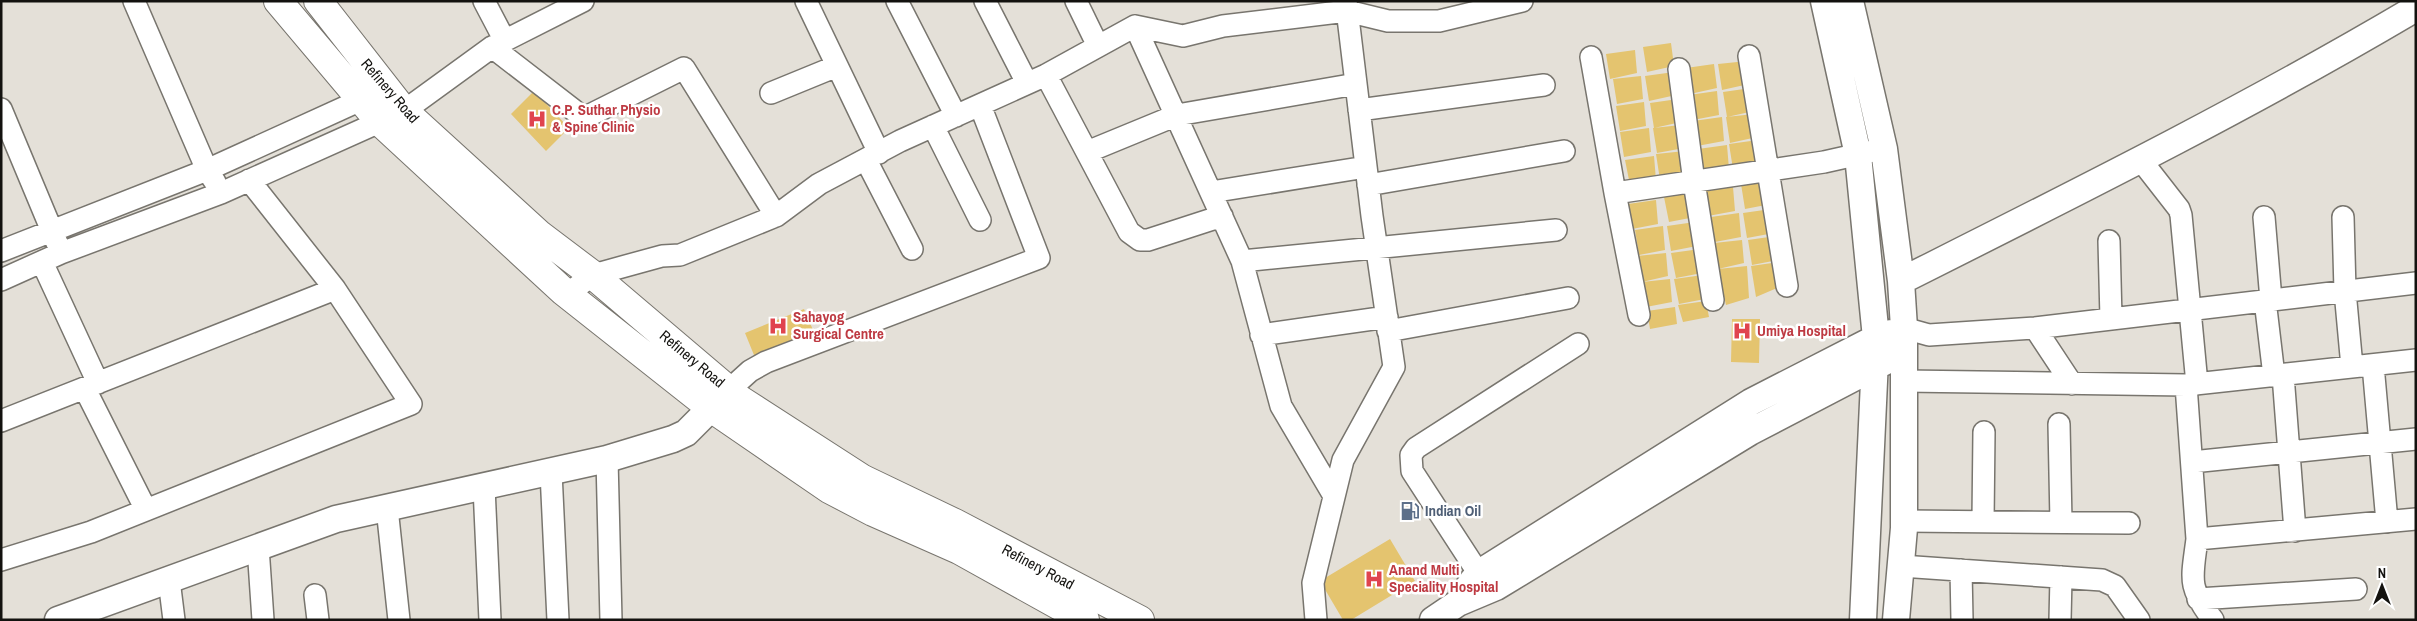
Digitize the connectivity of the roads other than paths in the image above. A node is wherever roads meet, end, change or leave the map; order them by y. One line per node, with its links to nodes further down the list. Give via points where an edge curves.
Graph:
1 (134, 1): 43 (street)
2 (278, 1): 29 (main road, Refinery Road)
3 (318, 1): 27 (main road, Refinery Road)
4 (484, 1): 17 (street)
5 (582, 1): 17 (street)
6 (806, 1): 21 (street)
7 (897, 1): 34 (street)
8 (985, 1): 24 (street)
9 (1076, 1): 18 (street)
10 (1824, 1): 40 (street)
11 (1850, 1): 37 (street)
12 (1515, 2): 13 (street, via 1439,21 1388,21)
13 (1347, 6): 15 (street); 25 (street)
14 (2416, 8): 42 (street)
15 (1274, 10): 16 (street, via 1183,36)
16 (1135, 26): 18 (street); 33 (street)
17 (498, 44): 35 (street); 51 (street, via 584,118 684,68)
18 (1098, 46): 23 (street)
19 (1749, 56): 44 (street)
20 (1591, 57): 50 (street)
21 (837, 66): 28 (street); 41 (street)
22 (1679, 69): 47 (street)
23 (1046, 75): 24 (street); 39 (street)
24 (1027, 84): 30 (street)
25 (1356, 84): 32 (street); 33 (street)
26 (1544, 85): 32 (street)
27 (385, 89): 29 (street); 35 (main road, Refinery Road)
28 (771, 93)
29 (360, 100): 35 (main road, Refinery Road); 43 (street)
30 (980, 105): 34 (street); 94 (street, via 1039,258 766,362 750,371)
31 (1, 109): 56 (street)
32 (1359, 110): 45 (street)
33 (1177, 114): 39 (street); 48 (street)
34 (956, 116): 36 (street)
35 (392, 117): 46 (street); 65 (main road, Refinery Road); 72 (main road, Refinery Road)
36 (933, 126): 41 (street); 55 (street)
37 (1884, 149): 40 (street); 67 (street)
38 (1564, 150): 45 (street)
39 (1087, 152): 52 (street, via 1134,238 1148,240)
40 (1858, 155): 44 (street); 82 (street)
41 (872, 156): 51 (street, via 819,184); 59 (street)
42 (2140, 159): 67 (street); 76 (street, via 2181,215)
43 (207, 170): 49 (street); 56 (street)
44 (1768, 171): 47 (street); 69 (street)
45 (1367, 176): 48 (street); 60 (street)
46 (249, 180): 49 (street); 70 (street)
47 (1694, 182): 50 (street); 74 (street)
48 (1211, 192): 52 (street)
49 (221, 193): 62 (street)
50 (1615, 193): 77 (street)
51 (776, 216): 65 (street, via 680,255 662,256)
52 (1222, 216): 63 (street)
53 (2264, 217): 75 (street)
54 (2343, 217): 71 (street)
55 (980, 220)
56 (52, 230): 61 (street); 62 (street)
57 (1556, 230): 60 (street)
58 (2110, 241): 78 (street)
59 (912, 249)
60 (1377, 249): 63 (street); 79 (street)
61 (1, 251)
62 (61, 253): 64 (street)
63 (1242, 261): 81 (street)
64 (42, 262): 66 (street); 93 (street)
65 (593, 275): 72 (street); 94 (main road, Refinery Road)
66 (1, 280)
67 (1901, 281): 83 (street)
68 (2416, 283): 71 (street)
69 (1787, 286)
70 (335, 289): 93 (street); 107 (street, via 411,404)
71 (2345, 291): 75 (street); 88 (street)
72 (567, 294): 94 (main road, Refinery Road)
73 (1568, 298): 79 (street)
74 (1713, 300)
75 (2268, 300): 76 (street); 89 (street)
76 (2191, 309): 78 (street); 92 (street)
77 (1639, 315)
78 (2111, 319): 80 (street)
79 (1388, 324): 81 (street); 105 (street, via 1394,367 1343,460)
80 (2035, 328): 83 (street); 91 (street)
81 (1261, 335): 105 (street, via 1281,406)
82 (1876, 338): 83 (street); 86 (street); 120 (street, via 1751,402)
83 (1912, 339): 86 (street); 90 (street)
84 (1578, 344): 120 (street, via 1416,448 1411,455 1412,471)
85 (2416, 360): 87 (street)
86 (1876, 365): 126 (street, via 1750,432 1496,587); 140 (street)
87 (2373, 365): 88 (street); 99 (street)
88 (2352, 367): 89 (street)
89 (2279, 375): 92 (street); 100 (street)
90 (1904, 381): 91 (street); 108 (street)
91 (2072, 384): 92 (street)
92 (2192, 385): 102 (street)
93 (92, 386): 95 (street); 107 (street)
94 (720, 399): 101 (street, via 686,433); 136 (main road, Refinery Road, via 829,489 960,550); 137 (main road, Refinery Road, via 772,421 863,479 955,523)
95 (1, 421)
96 (2059, 424): 111 (street)
97 (1984, 432): 109 (street)
98 (2416, 439): 99 (street)
99 (2380, 442): 100 (street); 112 (street)
100 (2289, 452): 102 (street); 114 (street)
101 (607, 459): 103 (street); 135 (street)
102 (2192, 462): 115 (street)
103 (551, 472): 104 (street); 134 (street)
104 (484, 487): 106 (street); 133 (street)
105 (1334, 496): 138 (street, via 1313,584)
106 (387, 508): 116 (street, via 336,519); 132 (street)
107 (146, 510): 117 (street, via 91,532)
108 (1904, 521): 109 (street); 118 (street)
109 (1983, 521): 111 (street)
110 (2416, 521): 112 (street)
111 (2060, 522): 113 (street)
112 (2387, 522): 114 (street)
113 (2129, 523)
114 (2295, 530): 115 (street)
115 (2197, 539): 125 (street, via 2192,578)
116 (258, 547): 122 (street); 130 (street)
117 (1, 560)
118 (1901, 566): 119 (street); 141 (street)
119 (1961, 570): 121 (street); 142 (street)
120 (1478, 574): 126 (street)
121 (2061, 577): 143 (street); 144 (street, via 2110,582)
122 (169, 580): 127 (street); 129 (street)
123 (2356, 589): 125 (street)
124 (315, 595): 131 (street)
125 (2198, 599): 145 (street)
126 (1458, 603): 139 (street)
127 (98, 613): 128 (street)
128 (58, 620)
129 (174, 620)
130 (263, 620)
131 (318, 620)
132 (399, 620)
133 (490, 620)
134 (558, 620)
135 (611, 620)
136 (1086, 620)
137 (1140, 620)
138 (1316, 620)
139 (1433, 620)
140 (1863, 620)
141 (1896, 620)
142 (1962, 620)
143 (2060, 620)
144 (2139, 620)
145 (2213, 620)

